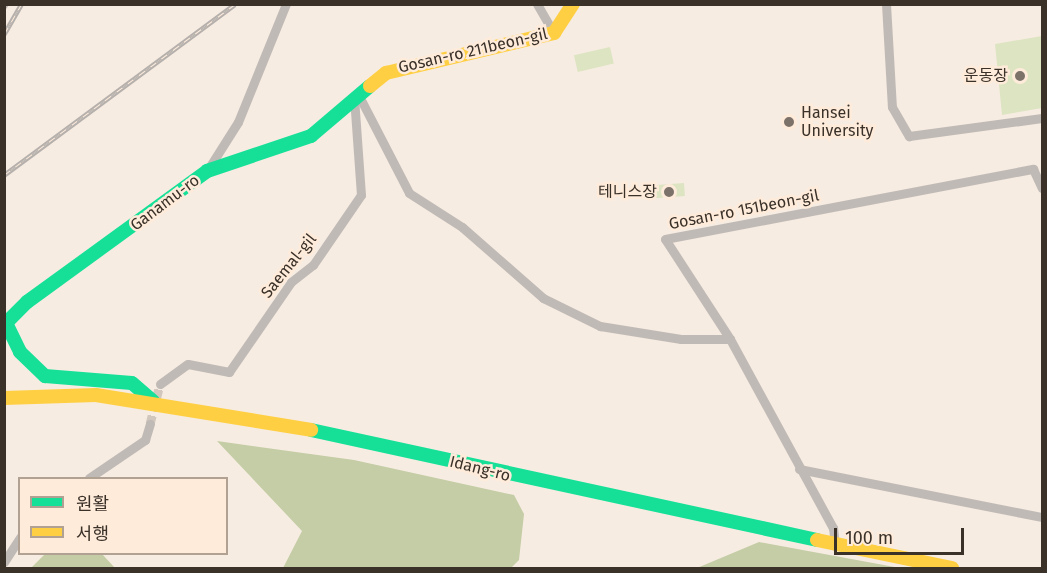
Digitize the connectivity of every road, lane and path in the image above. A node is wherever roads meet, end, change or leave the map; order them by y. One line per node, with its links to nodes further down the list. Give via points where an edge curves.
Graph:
1 (286, 4): 8 (street, Ganamu-ro, via 238,122)
2 (537, 4): 5 (street)
3 (573, 4): 5 (street, Gosan-ro 211beon-gil)
4 (885, 4): 7 (street, via 892,107 909,136)
5 (554, 33): 6 (street, Gosan-ro 211beon-gil, via 406,65)
6 (356, 96): 8 (street, Gosan-ro 211beon-gil, via 311,136); 11 (street, via 409,193 462,227 543,298 600,326 681,339); 12 (street, Saemal-gil, via 361,195 314,265 291,282 229,372 188,364)
7 (1042, 118)
8 (207, 171): 10 (street, Ganamu-ro)
9 (1042, 188): 11 (street, Gosan-ro 151beon-gil, via 1033,169 665,240)
10 (5, 323): 14 (street, via 20,352 45,376 132,383)
11 (730, 339): 16 (street, Gosan-ro 151beon-gil)
12 (160, 384)
13 (4, 398): 14 (street, Idang-ro, via 96,395)
14 (153, 401): 20 (street, Idang-ro, via 386,444)
15 (150, 424): 17 (street, via 145,440)
16 (800, 469): 18 (street); 20 (street, Gosan-ro 151beon-gil, via 833,528)
17 (90, 477)
18 (1042, 517)
19 (18, 540): 21 (street)
20 (835, 546): 22 (street, Idang-ro)
21 (4, 562)
22 (952, 568)

